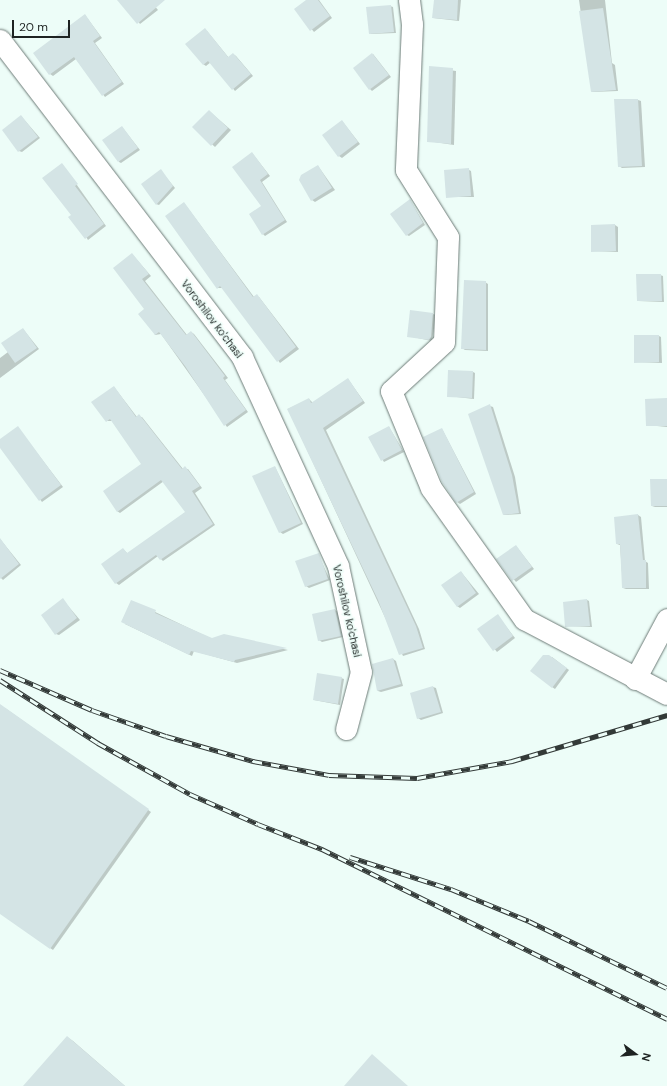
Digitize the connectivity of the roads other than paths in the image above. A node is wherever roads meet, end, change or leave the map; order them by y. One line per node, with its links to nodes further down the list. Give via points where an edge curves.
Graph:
1 (409, 0): 4 (street, via 412,24 406,170 448,237 444,342 391,391 431,488 524,619)
2 (0, 40): 6 (street, Voroshilov ko'chasi, via 242,357 338,566 361,672)
3 (667, 619): 4 (street)
4 (635, 679): 5 (street)
5 (667, 694)
6 (346, 729)

